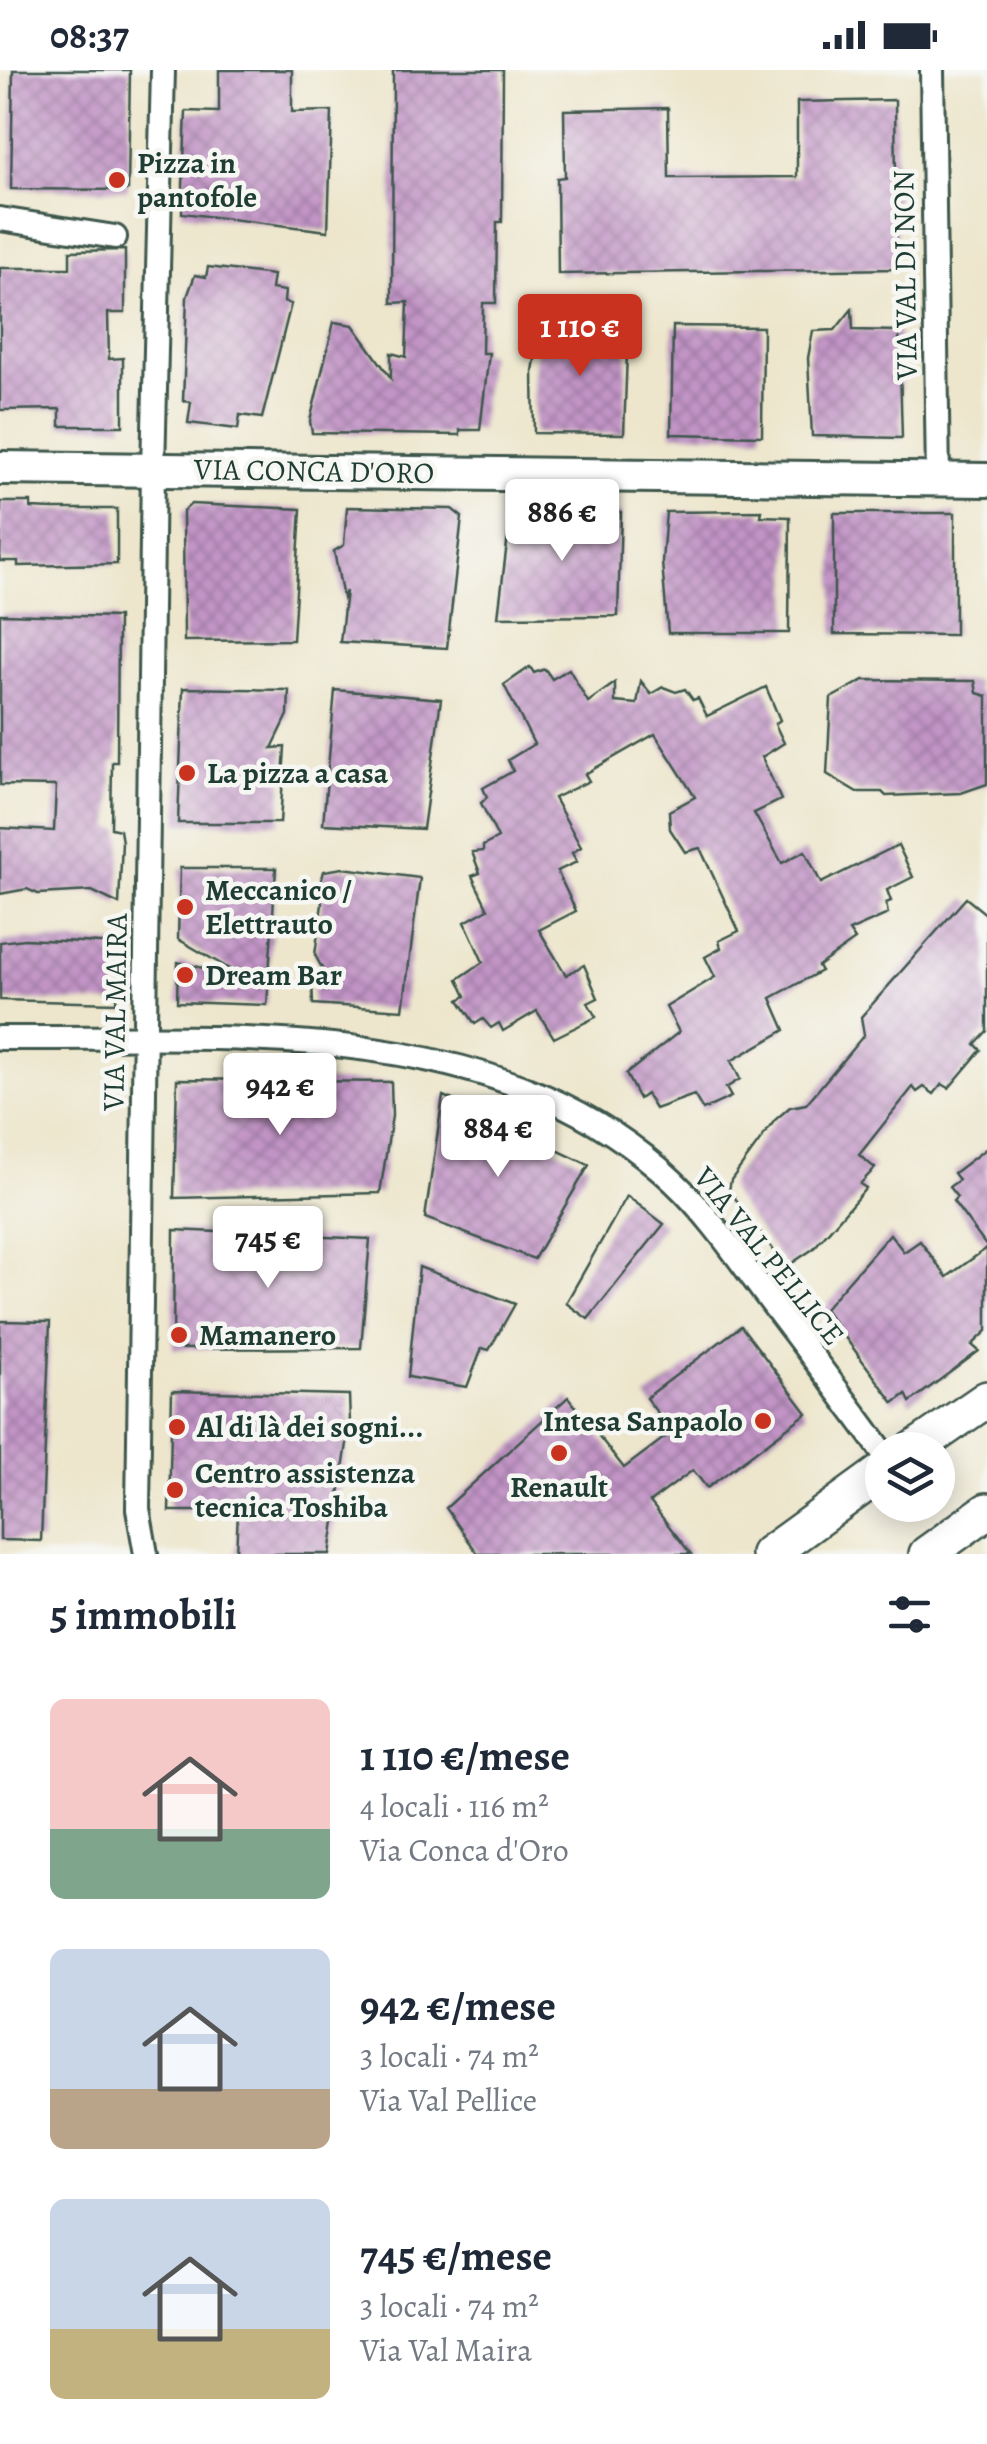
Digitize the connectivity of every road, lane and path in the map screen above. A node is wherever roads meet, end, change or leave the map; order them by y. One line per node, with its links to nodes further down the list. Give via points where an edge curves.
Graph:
1 (163, 70): 6 (street, VIA VAL MAIRA)
2 (932, 70): 7 (street, VIA VAL DI NON)
3 (0, 219): 4 (street)
4 (115, 237)
5 (0, 468): 6 (street, VIA CONCA D'ORO)
6 (153, 470): 7 (street, VIA CONCA D'ORO); 10 (street, VIA VAL MAIRA)
7 (938, 478): 8 (street, VIA CONCA D'ORO)
8 (987, 480)
9 (0, 1038): 10 (street, VIA VAL PELLICE)
10 (144, 1039): 12 (street, VIA VAL PELLICE, via 306,1043 401,1054 494,1078 584,1120 657,1167 693,1201); 17 (street, VIA VAL MAIRA, via 138,1509)
11 (987, 1399): 13 (main road)
12 (868, 1432)
13 (940, 1432)
14 (865, 1484): 18 (main road)
15 (955, 1487): 16 (path)
16 (974, 1508): 19 (main road)
17 (146, 1554)
18 (769, 1554)
19 (926, 1554)

